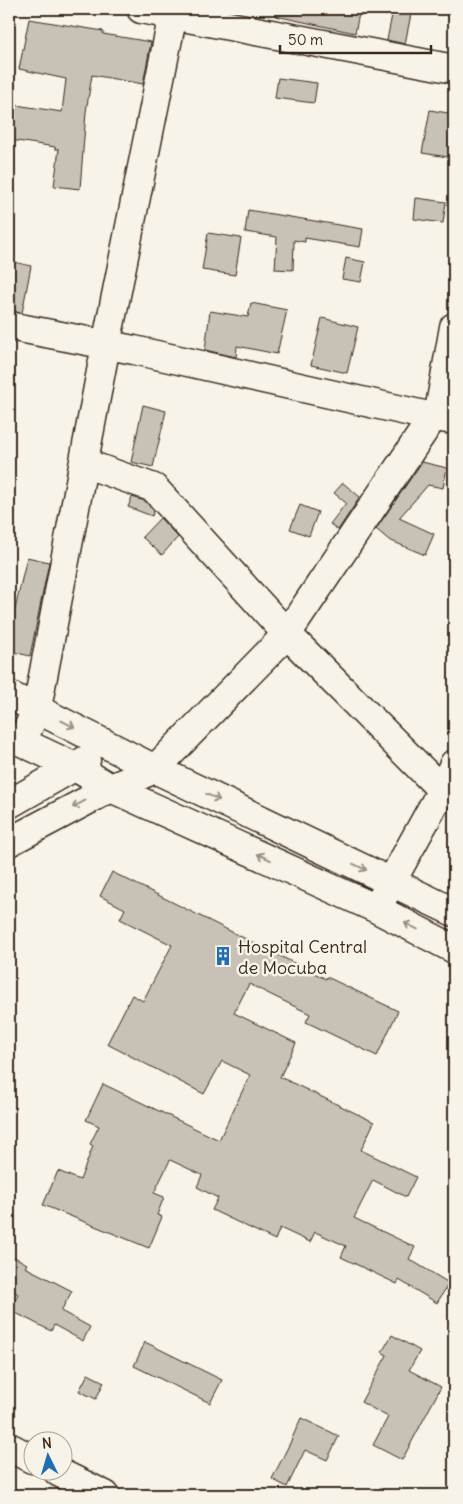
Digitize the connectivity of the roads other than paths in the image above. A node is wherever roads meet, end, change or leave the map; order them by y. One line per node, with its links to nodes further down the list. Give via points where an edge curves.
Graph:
1 (141, 9): 2 (street)
2 (173, 11): 3 (street); 6 (street)
3 (454, 69)
4 (9, 326): 6 (street)
5 (454, 328): 7 (street)
6 (106, 345): 7 (street); 8 (street)
7 (442, 418): 9 (street)
8 (84, 463): 9 (street, via 154,488); 11 (street)
9 (287, 634): 16 (street); 18 (street)
10 (9, 695): 11 (street)
11 (37, 708): 12 (street); 13 (street, one-way to 13)
12 (15, 739): 15 (street)
13 (109, 746): 15 (street); 16 (street)
14 (454, 764): 18 (street)
15 (75, 767): 17 (street); 19 (street)
16 (155, 769): 17 (street); 21 (street, one-way to 21)
17 (111, 788): 20 (street, one-way to 20); 22 (street, one-way to 17)
18 (442, 790): 21 (street)
19 (9, 804)
20 (9, 842)
21 (391, 881): 22 (street); 23 (street)
22 (377, 909): 24 (street, one-way to 22)
23 (454, 912)
24 (454, 948)
25 (9, 1447): 26 (street)
26 (22, 1454)
27 (72, 1479): 28 (street)
28 (105, 1495)

